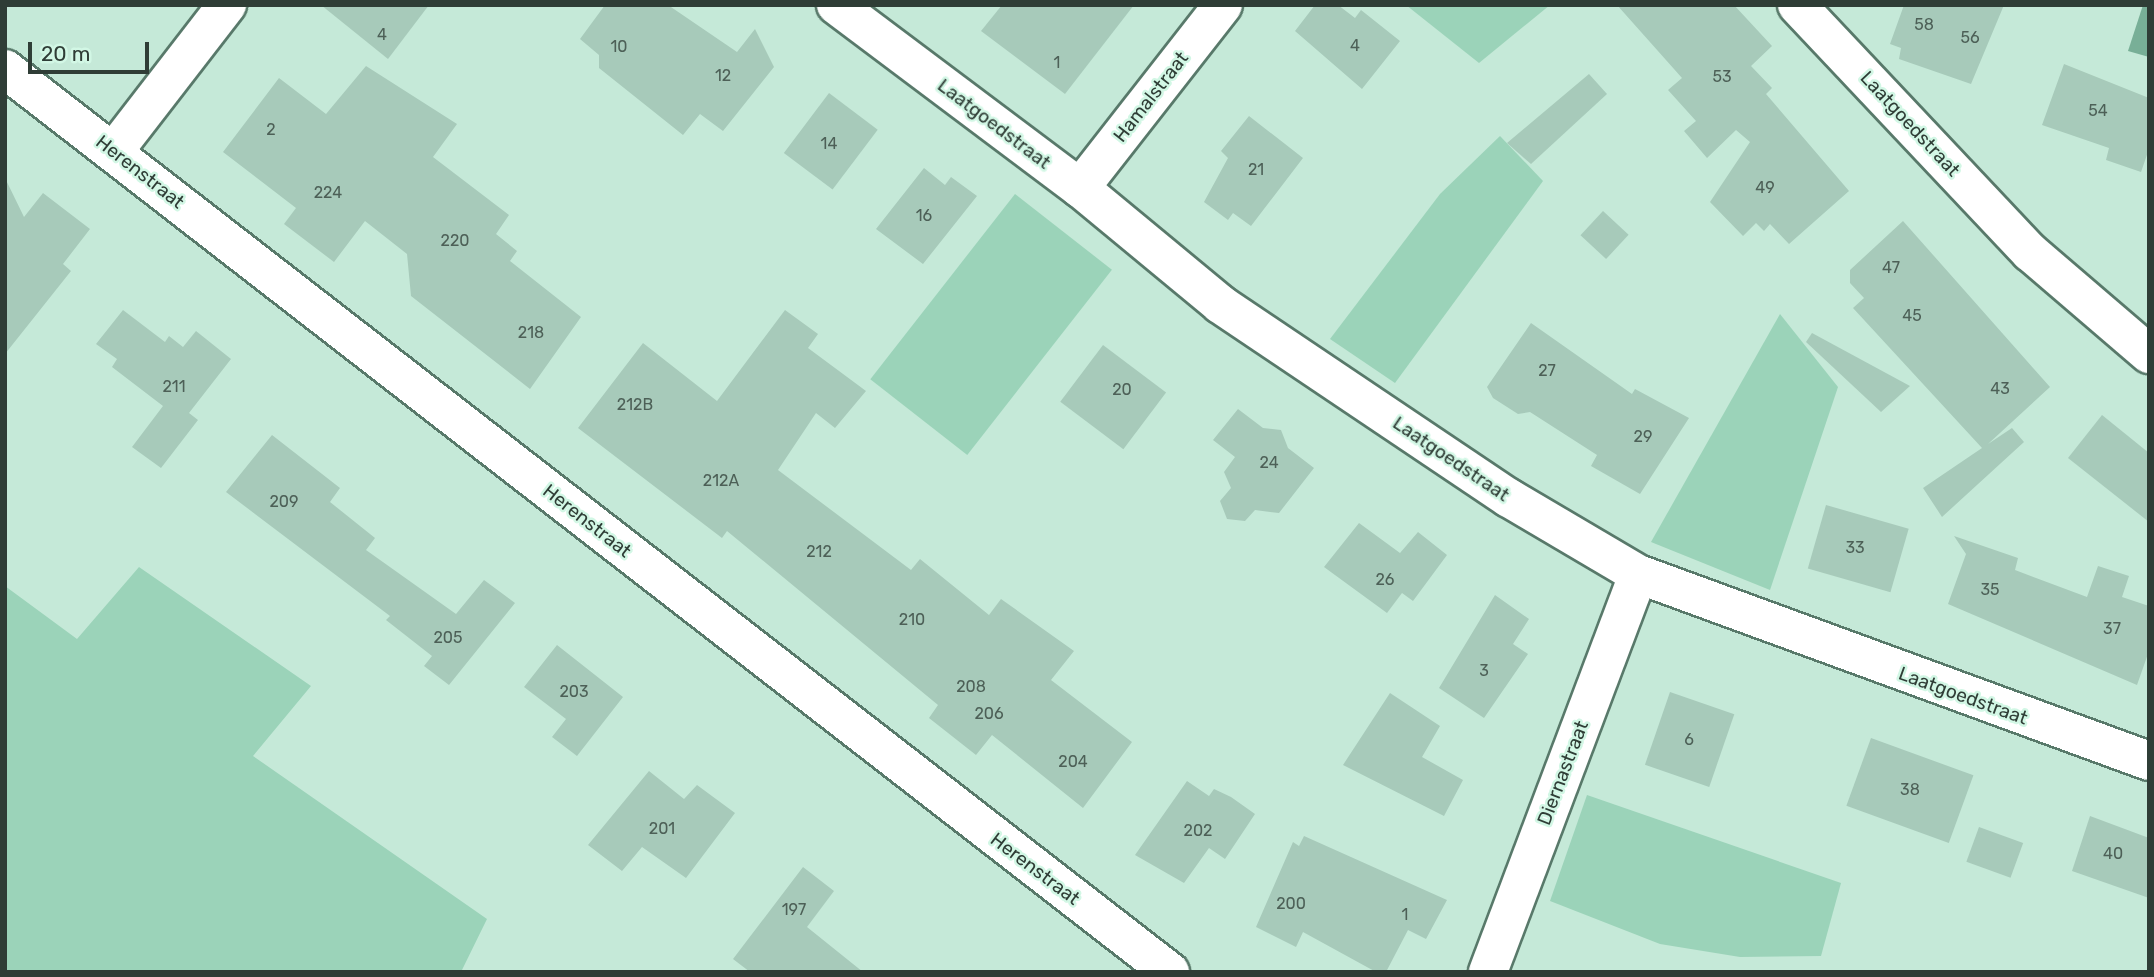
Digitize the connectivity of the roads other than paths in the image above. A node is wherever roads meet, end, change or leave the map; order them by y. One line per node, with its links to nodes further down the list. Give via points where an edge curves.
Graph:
1 (227, 5): 6 (street)
2 (836, 5): 7 (street, Laatgoedstraat)
3 (1223, 5): 7 (street, Hamalstraat)
4 (1797, 5): 8 (street, Laatgoedstraat, via 2030,252)
5 (5, 69): 6 (street, Herenstraat)
6 (114, 151): 11 (street, Herenstraat)
7 (1080, 188): 9 (street, Laatgoedstraat, via 1220,304 1509,498)
8 (2149, 354)
9 (1638, 574): 10 (street, Laatgoedstraat); 12 (street, Diernastraat)
10 (2149, 761)
11 (1170, 972)
12 (1488, 972)

